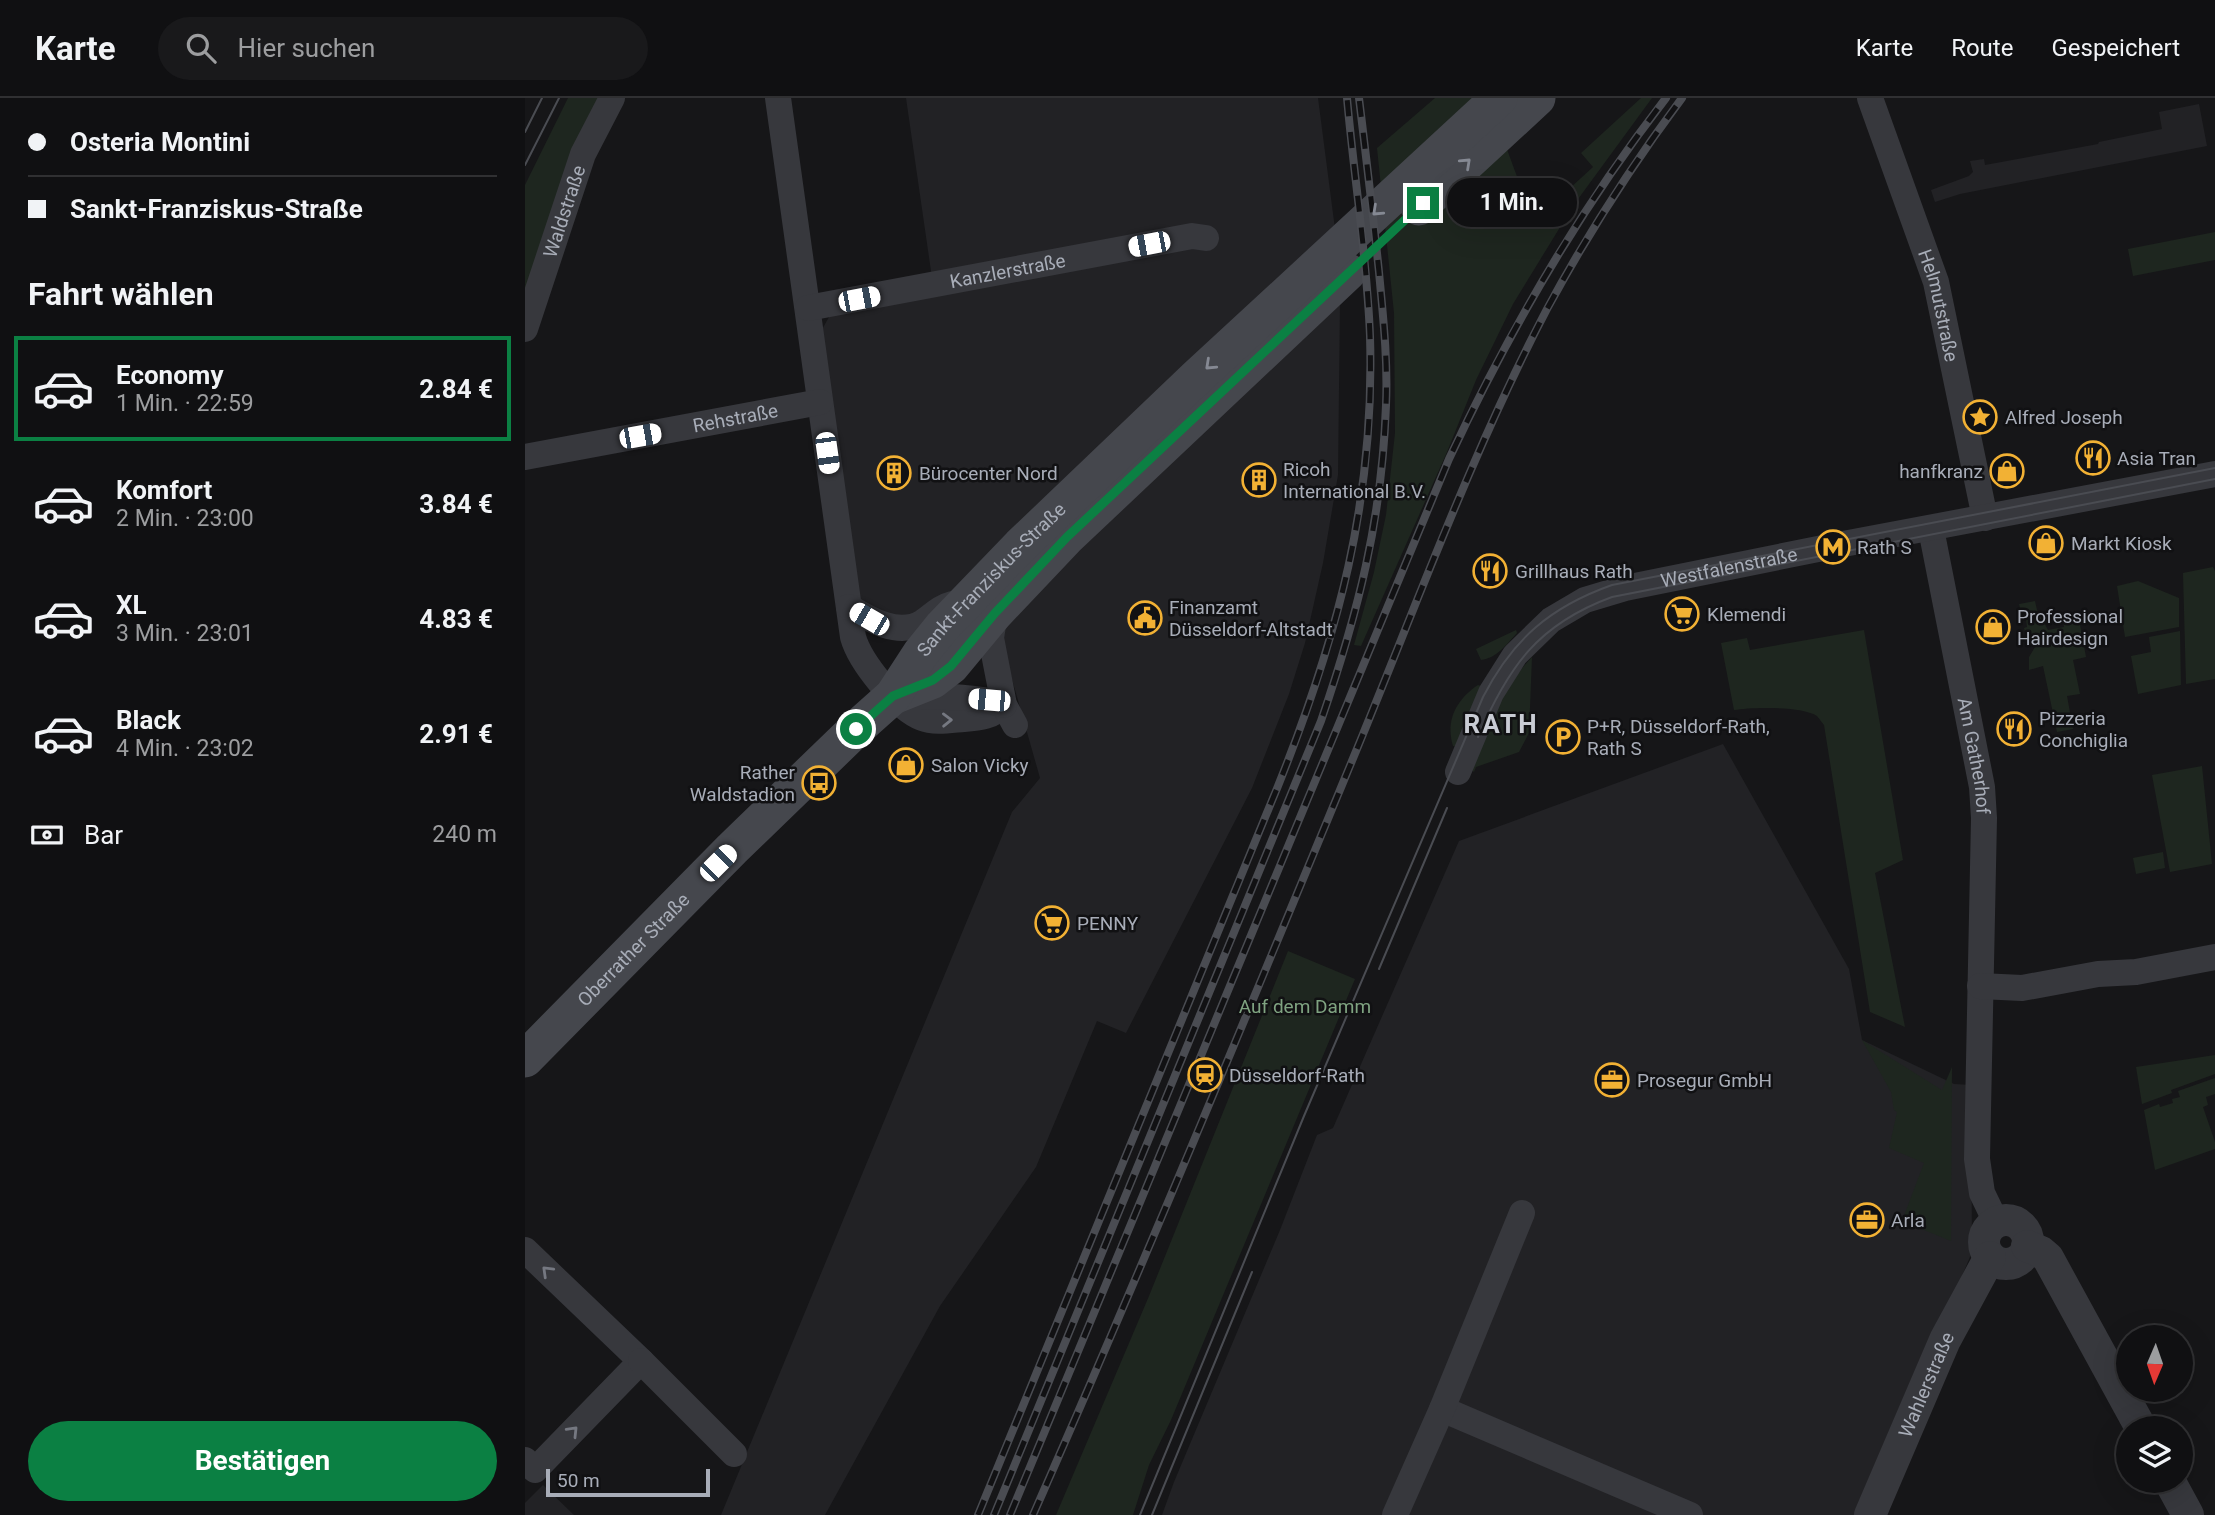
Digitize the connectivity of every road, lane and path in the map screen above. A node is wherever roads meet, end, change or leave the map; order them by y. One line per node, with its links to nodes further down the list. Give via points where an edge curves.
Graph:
1 (612, 98): 8 (street, Waldstraße, via 583,154)
2 (778, 98): 7 (street)
3 (1499, 98): 11 (main road, Sankt-Franziskus-Straße, one-way to 11)
4 (1537, 98): 11 (main road, Sankt-Franziskus-Straße, one-way to 4)
5 (1870, 98): 13 (street, Helmutstraße, via 1936,282)
6 (1206, 238): 7 (street, Kanzlerstraße, via 1192,236)
7 (808, 308): 9 (street)
8 (525, 329)
9 (820, 402): 10 (street, Rehstraße); 15 (street)
10 (525, 457)
11 (1121, 467): 16 (main road, Sankt-Franziskus-Straße, via 1020,546)
12 (2215, 474): 13 (street, Westfalenstraße)
13 (1985, 518): 14 (street, Westfalenstraße)
14 (1931, 528): 18 (street, Westfalenstraße, via 1635,586 1585,600 1551,620 1515,655 1491,693); 20 (street, Am Gatherhof, via 1982,787)
15 (849, 607): 16 (street, via 869,619 906,629 943,607); 17 (street, via 856,649)
16 (981, 607): 17 (main road, Sankt-Franziskus-Straße, via 921,653); 17 (street, via 1009,715 989,700)
17 (893, 696): 21 (main road, Oberrather Straße, via 732,849)
18 (1458, 772)
19 (2215, 957): 20 (street, via 2022,988)
20 (1980, 986): 23 (street, Am Gatherhof, via 1977,1159 1982,1193)
21 (525, 1059)
22 (1522, 1213): 28 (street)
23 (1996, 1222): 24 (street, via 2010,1221 2022,1227); 26 (street, via 1984,1238)
24 (2027, 1247): 26 (street, via 2015,1262 2002,1263); 29 (street, via 2048,1258)
25 (525, 1250): 27 (street, one-way to 25)
26 (1990, 1257): 35 (street, Wahlerstraße, via 1945,1340)
27 (641, 1361): 30 (street); 31 (street, one-way to 27)
28 (1442, 1409): 33 (street); 34 (street)
29 (2134, 1416)
30 (734, 1454)
31 (528, 1470)
32 (2176, 1493): 36 (street)
33 (1395, 1515)
34 (1690, 1515)
35 (1870, 1515)
36 (2188, 1515)

